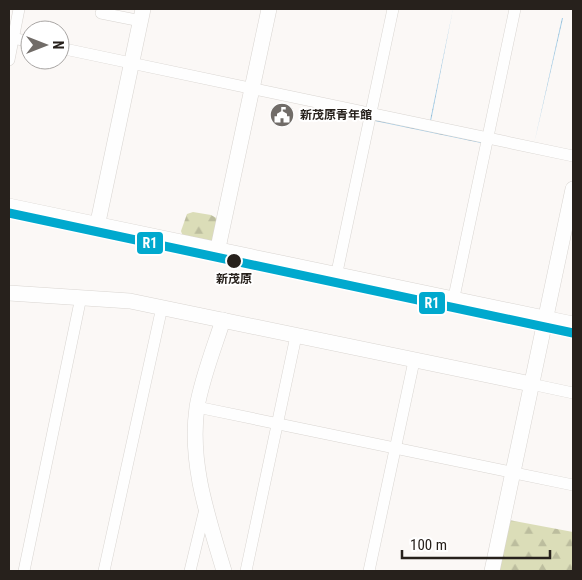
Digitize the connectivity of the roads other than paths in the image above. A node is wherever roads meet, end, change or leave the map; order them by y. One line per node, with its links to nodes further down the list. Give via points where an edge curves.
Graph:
1 (19, 9): 7 (street)
2 (269, 9): 11 (street)
3 (393, 9): 12 (street)
4 (515, 9): 13 (street)
5 (101, 13): 6 (street)
6 (142, 15): 10 (street)
7 (11, 38): 9 (street)
8 (70, 50): 10 (street)
9 (9, 60)
10 (132, 63): 11 (street); 17 (street)
11 (253, 88): 12 (street); 18 (street)
12 (371, 114): 13 (street); 19 (street)
13 (488, 138): 14 (street); 22 (street)
14 (573, 156)
15 (573, 189): 24 (street)
16 (9, 204): 17 (street)
17 (98, 222): 18 (street)
18 (218, 248): 19 (street)
19 (337, 272): 22 (street)
20 (9, 294): 21 (street)
21 (81, 297): 23 (street); 37 (street)
22 (454, 297): 24 (street)
23 (162, 307): 25 (street); 38 (street)
24 (546, 316): 26 (street); 29 (street)
25 (223, 320): 27 (street); 31 (street)
26 (573, 322)
27 (296, 336): 28 (street); 32 (street)
28 (414, 360): 29 (street); 33 (street)
29 (531, 384): 30 (street); 34 (street)
30 (573, 393)
31 (197, 407): 32 (street); 36 (street, via 196,461)
32 (278, 423): 33 (street); 41 (street)
33 (395, 448): 34 (street); 42 (street)
34 (513, 472): 35 (street); 43 (street)
35 (573, 486)
36 (205, 507): 39 (street); 40 (street)
37 (24, 571)
38 (104, 571)
39 (190, 571)
40 (224, 571)
41 (246, 571)
42 (369, 571)
43 (492, 571)

